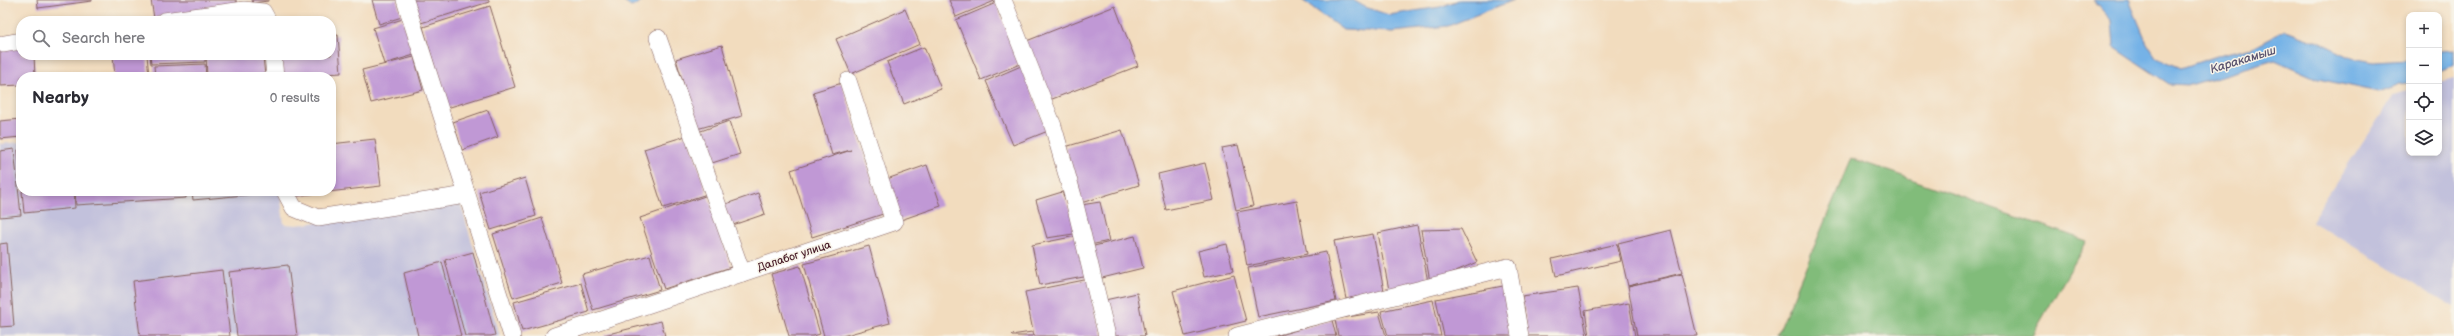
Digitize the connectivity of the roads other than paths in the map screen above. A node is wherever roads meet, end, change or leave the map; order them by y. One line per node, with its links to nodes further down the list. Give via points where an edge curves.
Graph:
1 (405, 0): 11 (street)
2 (1003, 0): 16 (street, via 1053,126 1074,196)
3 (200, 16): 4 (street, via 244,10 263,12)
4 (265, 16)
5 (658, 38): 13 (street)
6 (16, 42): 7 (street)
7 (4, 44)
8 (273, 60): 9 (street)
9 (275, 72)
10 (848, 81): 13 (street, Далабог улица, via 894,222)
11 (466, 195): 12 (street, via 318,218 294,208); 14 (street)
12 (288, 196)
13 (742, 273): 15 (street, Далабог улица)
14 (512, 336)
15 (554, 336)
16 (1107, 336)
17 (1237, 336): 18 (street, via 1508,267)
18 (1520, 336)

